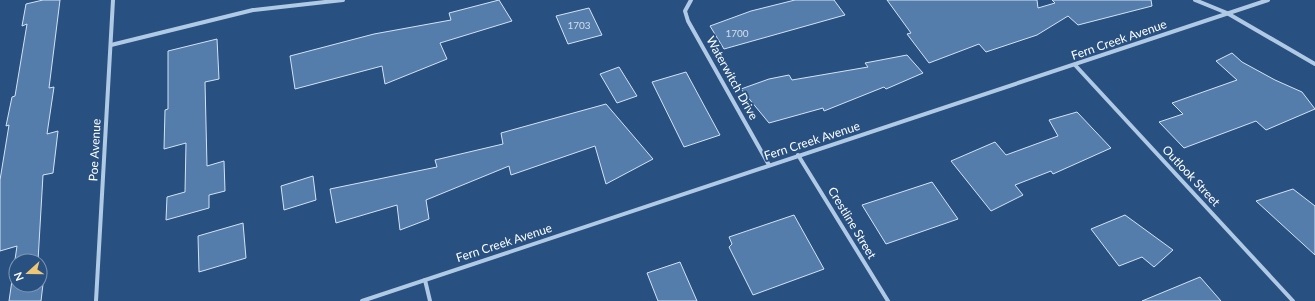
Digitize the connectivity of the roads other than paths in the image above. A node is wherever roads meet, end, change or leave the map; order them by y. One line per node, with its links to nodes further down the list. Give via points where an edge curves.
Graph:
1 (113, 0): 7 (street, Poe Avenue)
2 (343, 0): 7 (street, via 253,10)
3 (690, 0): 11 (street, Waterwitch Drive, via 686,11 688,21)
4 (1195, 0): 6 (street)
5 (1268, 0): 6 (street, Fern Creek Avenue)
6 (1227, 13): 8 (street); 9 (street, Fern Creek Avenue)
7 (110, 45): 13 (street, Poe Avenue)
8 (1315, 64)
9 (1075, 66): 10 (street, Fern Creek Avenue); 17 (street, Outlook Street)
10 (798, 156): 11 (street, Fern Creek Avenue); 16 (street, Crestline Street)
11 (769, 165): 12 (street, Fern Creek Avenue)
12 (425, 280): 14 (street, Fern Creek Avenue); 15 (street)
13 (96, 301)
14 (362, 301)
15 (430, 301)
16 (888, 301)
17 (1293, 301)

